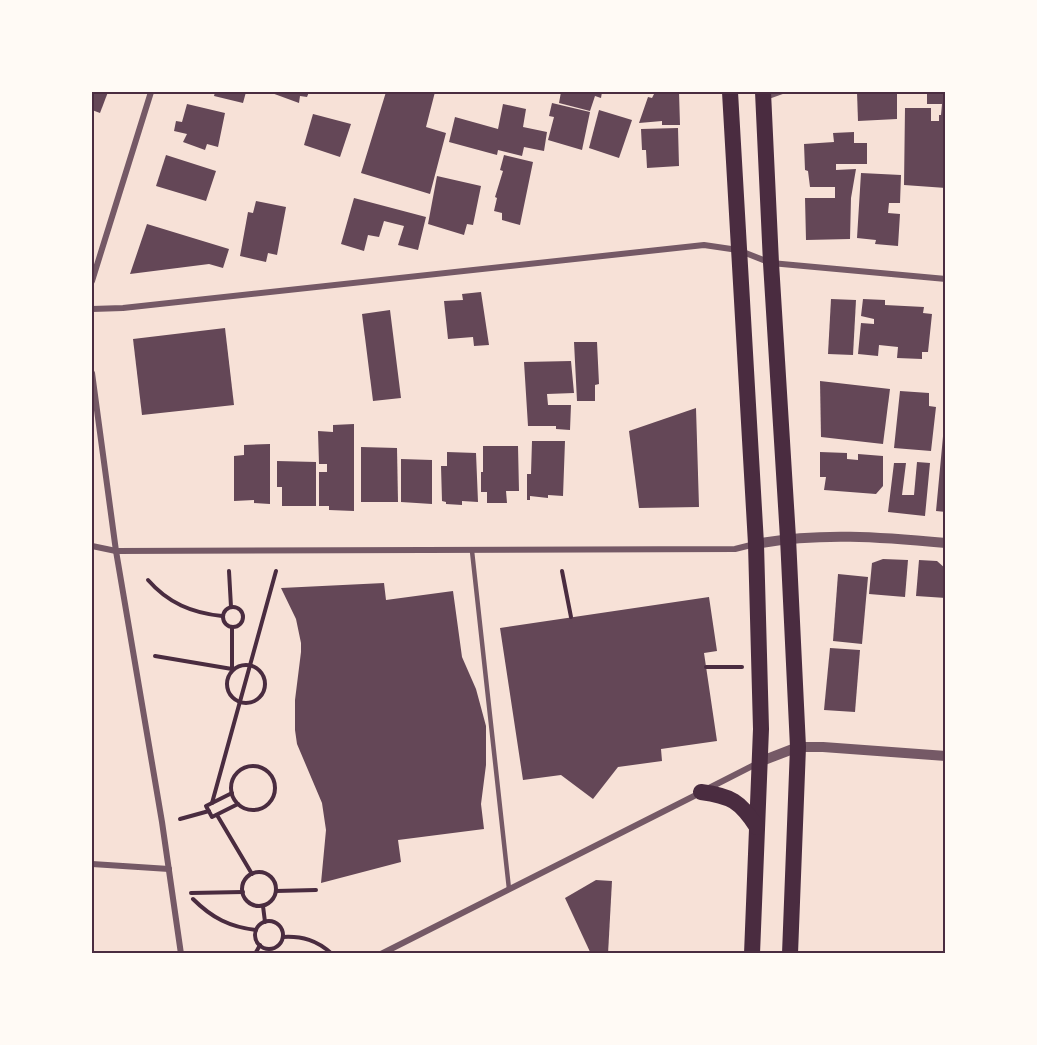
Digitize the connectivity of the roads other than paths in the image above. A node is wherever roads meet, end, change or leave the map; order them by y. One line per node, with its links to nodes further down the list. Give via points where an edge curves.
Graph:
1 (151, 92): 8 (street)
2 (730, 92): 5 (highway)
3 (782, 92): 4 (lane)
4 (763, 95): 6 (highway)
5 (738, 250): 6 (street); 9 (street, via 704,245); 13 (highway)
6 (771, 263): 7 (street); 11 (highway)
7 (945, 279)
8 (92, 281)
9 (92, 309)
10 (92, 374): 15 (street)
11 (788, 538): 12 (street, via 883,537); 13 (street); 17 (highway)
12 (945, 543)
13 (756, 544): 16 (street, via 735,549); 19 (highway)
14 (92, 546): 15 (street)
15 (116, 551): 16 (street); 23 (street)
16 (472, 551): 24 (lane)
17 (798, 747): 18 (street); 19 (street); 28 (highway)
18 (945, 756)
19 (759, 762): 20 (street); 21 (highway)
20 (701, 792): 21 (highway, via 736,801); 24 (street)
21 (757, 827): 27 (highway)
22 (92, 864): 23 (street)
23 (169, 869): 25 (street)
24 (509, 889): 26 (street)
25 (181, 954)
26 (381, 954)
27 (752, 954)
28 (790, 954)

